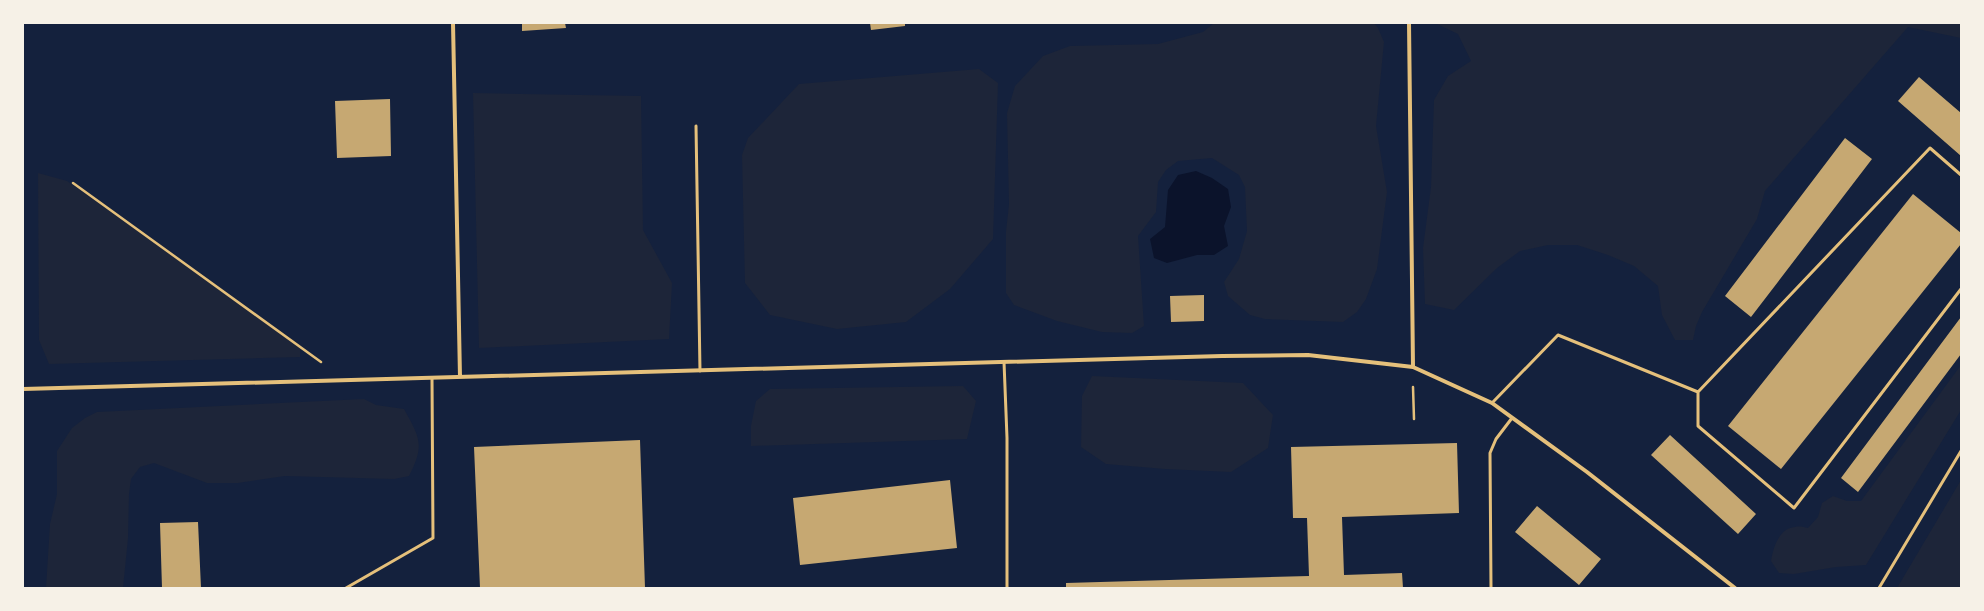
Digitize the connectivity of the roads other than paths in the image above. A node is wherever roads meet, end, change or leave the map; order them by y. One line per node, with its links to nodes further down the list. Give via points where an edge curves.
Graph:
1 (453, 23): 10 (street)
2 (1409, 23): 7 (street)
3 (696, 126): 8 (lane)
4 (1961, 175): 12 (lane, via 1930,148)
5 (1961, 290): 12 (lane, via 1794,508 1698,426)
6 (1004, 362): 7 (street, via 1308,355); 8 (street); 17 (lane)
7 (1413, 367): 13 (street)
8 (700, 371): 10 (street)
9 (432, 378): 10 (street); 11 (street); 16 (lane, via 433,538)
10 (460, 378)
11 (23, 389)
12 (1698, 392): 13 (lane, via 1558,335)
13 (1492, 403): 14 (street)
14 (1512, 418): 18 (lane, via 1496,439 1490,453); 19 (street, via 1587,472)
15 (1961, 451): 20 (lane)
16 (346, 588)
17 (1007, 588)
18 (1491, 588)
19 (1735, 588)
20 (1879, 588)

